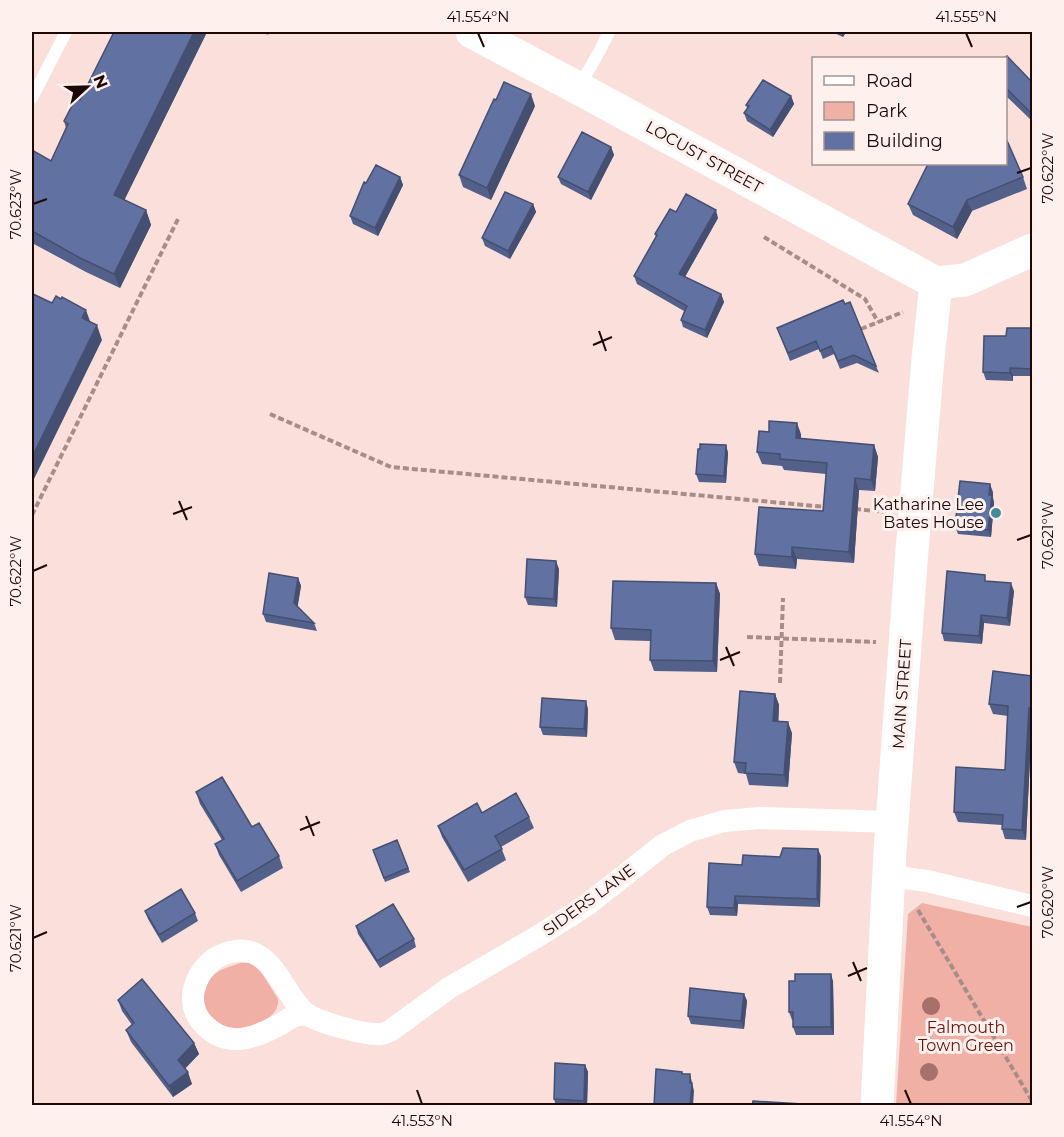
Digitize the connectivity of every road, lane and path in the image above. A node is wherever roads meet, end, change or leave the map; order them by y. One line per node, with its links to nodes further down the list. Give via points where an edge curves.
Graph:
1 (66, 32): 5 (lane)
2 (472, 32): 4 (main road, LOCUST STREET)
3 (609, 32): 4 (lane)
4 (578, 88): 9 (main road, LOCUST STREET)
5 (32, 98)
6 (178, 219): 17 (path)
7 (764, 237): 11 (path, via 860,296)
8 (1032, 250): 9 (main road, via 965,280)
9 (936, 283): 23 (main road, MAIN STREET)
10 (904, 311): 11 (path)
11 (878, 322): 12 (path)
12 (861, 329)
13 (270, 414): 14 (path, via 391,467)
14 (826, 507)
15 (850, 509): 16 (path)
16 (897, 513)
17 (32, 515)
18 (783, 597): 20 (path)
19 (747, 637): 20 (path)
20 (782, 639): 21 (path); 22 (path)
21 (886, 643)
22 (780, 683)
23 (893, 822): 24 (main road, MAIN STREET); 27 (street, SIDERS LANE, via 760,818 724,821 690,831 663,845 587,905 449,988 390,1031 380,1035 354,1031)
24 (889, 876): 25 (street); 29 (main road, MAIN STREET)
25 (1032, 906)
26 (917, 909): 28 (path)
27 (306, 1014): 27 (street, via 243,1040 223,1038 198,1018 192,1003 193,989 201,970 212,960 244,950 261,956 269,964)
28 (1032, 1101)
29 (877, 1106)

